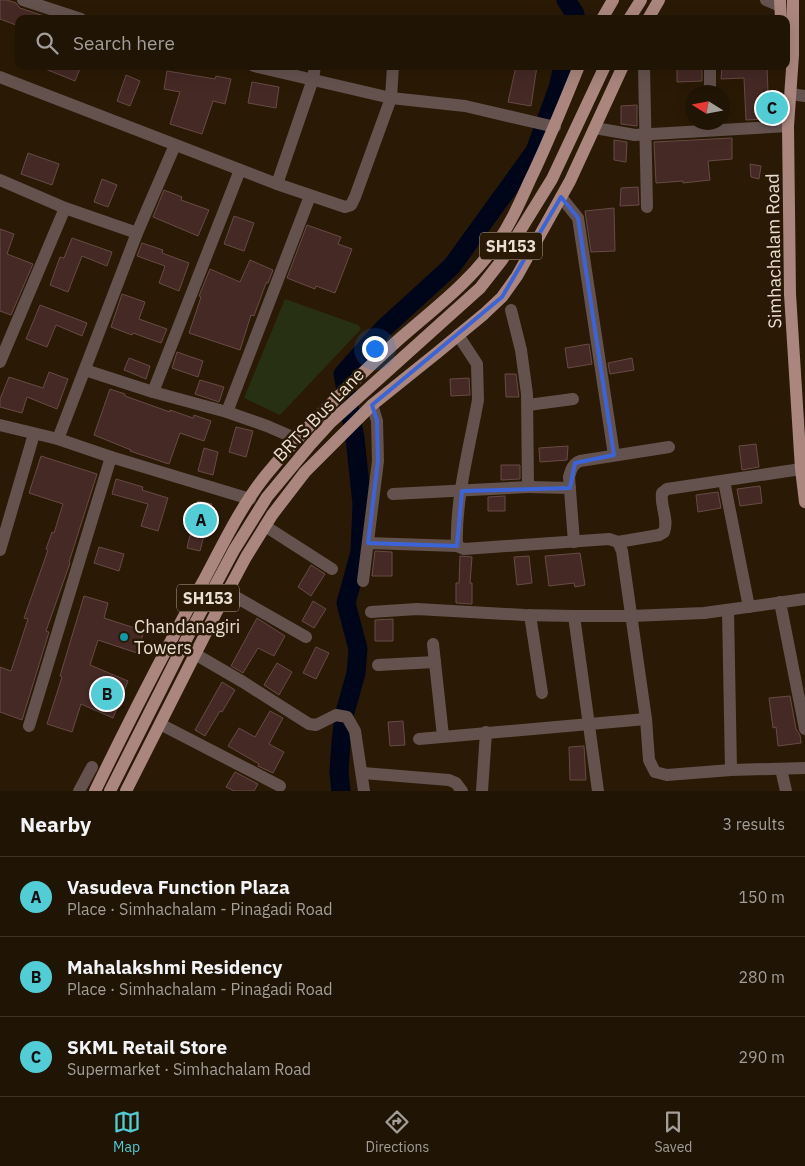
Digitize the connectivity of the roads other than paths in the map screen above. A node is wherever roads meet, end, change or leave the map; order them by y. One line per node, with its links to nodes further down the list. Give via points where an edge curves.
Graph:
1 (23, 0): 8 (street)
2 (613, 0): 9 (main road)
3 (640, 0): 10 (main road)
4 (660, 0): 11 (main road)
5 (766, 0): 7 (street)
6 (793, 0): 12 (main road, Simhachalam Road)
7 (780, 8)
8 (69, 15)
9 (604, 15)
10 (631, 15)
11 (651, 15)
12 (790, 52)
13 (272, 70): 23 (street)
14 (314, 70): 23 (street)
15 (394, 70): 27 (street)
16 (577, 70): 29 (main road)
17 (603, 70): 107 (main road, BRTS Bus Lane / SH153, via 552,178 502,260 480,288 331,422 267,497 234,550)
18 (621, 70): 31 (main road)
19 (644, 70): 33 (street)
20 (710, 70): 24 (street)
21 (789, 70): 25 (main road, Simhachalam Road)
22 (0, 77): 34 (street)
23 (313, 79): 27 (street); 37 (street)
24 (710, 85)
25 (791, 94): 26 (street); 28 (main road, Simhachalam Road)
26 (805, 96)
27 (391, 98): 29 (street, via 465,106); 38 (street, via 351,206 339,206)
28 (788, 126): 30 (street); 60 (main road, Simhachalam Road, via 790,294)
29 (555, 127): 56 (main road, via 513,219 474,273 377,360)
30 (730, 127)
31 (595, 128): 33 (street); 39 (main road)
32 (685, 130): 33 (street)
33 (646, 134): 40 (street)
34 (175, 145): 35 (street); 42 (street)
35 (240, 170): 37 (street); 48 (street)
36 (0, 181): 41 (street)
37 (277, 184): 38 (street)
38 (310, 196): 52 (street)
39 (562, 197): 44 (main road, via 502,297); 58 (street, via 578,218)
40 (647, 207)
41 (65, 208): 42 (street); 45 (street)
42 (137, 233): 47 (street)
43 (511, 310): 51 (street)
44 (458, 335): 50 (main road); 64 (street, via 477,364 478,386)
45 (3, 346): 46 (street)
46 (0, 362)
47 (85, 370): 48 (street); 55 (street)
48 (153, 392): 52 (street)
49 (574, 399): 51 (street)
50 (372, 405): 68 (main road, via 305,472); 71 (street, via 377,421 378,461)
51 (528, 405): 62 (street)
52 (227, 412): 56 (street)
53 (0, 426): 54 (street)
54 (34, 434): 55 (street); 73 (street)
55 (58, 439): 59 (street)
56 (297, 439): 66 (main road, via 264,477)
57 (669, 447): 58 (street)
58 (614, 455): 63 (street, via 575,463 571,470)
59 (111, 457): 66 (street); 94 (street)
60 (803, 469): 61 (street); 67 (main road, Simhachalam Road)
61 (724, 481): 70 (street, via 668,489 662,493 661,500 666,521 664,532); 79 (street)
62 (528, 487): 63 (street); 64 (street)
63 (570, 488): 69 (street)
64 (462, 491): 65 (street); 72 (street)
65 (393, 494)
66 (250, 499): 106 (main road, via 166,649)
67 (805, 502)
68 (265, 526): 74 (street); 76 (main road)
69 (574, 542): 70 (street, via 609,539); 72 (street, via 464,549)
70 (618, 542): 84 (street, via 622,550)
71 (368, 544): 72 (street); 75 (street)
72 (457, 546)
73 (0, 550)
74 (332, 570)
75 (363, 581)
76 (227, 592): 85 (street); 87 (main road)
77 (805, 599): 78 (street)
78 (780, 602): 79 (street); 95 (street)
79 (749, 607): 80 (street)
80 (728, 610): 84 (street); 102 (street)
81 (371, 612): 82 (street, via 417,609)
82 (530, 615): 83 (street); 90 (street)
83 (574, 616): 84 (street); 93 (street)
84 (631, 616): 91 (street)
85 (306, 636)
86 (433, 644): 88 (street)
87 (195, 654): 92 (main road); 103 (street, via 309,724 316,725 342,716 355,730)
88 (435, 662): 89 (street); 97 (street)
89 (378, 666)
90 (542, 693)
91 (646, 719): 93 (street); 102 (street, via 649,760 654,772 667,775)
92 (160, 724): 104 (street); 108 (main road)
93 (588, 725): 96 (street); 112 (street)
94 (29, 726)
95 (805, 730)
96 (486, 732): 97 (street); 111 (street)
97 (443, 736): 98 (street)
98 (419, 739)
99 (92, 767): 105 (street)
100 (805, 768): 101 (street)
101 (781, 769): 102 (street); 113 (street)
102 (732, 770)
103 (362, 773): 109 (street); 110 (street, via 449,780 456,782)
104 (280, 786)
105 (79, 791)
106 (95, 791)
107 (110, 791)
108 (126, 791)
109 (364, 791)
110 (462, 791)
111 (482, 791)
112 (598, 791)
113 (786, 791)

